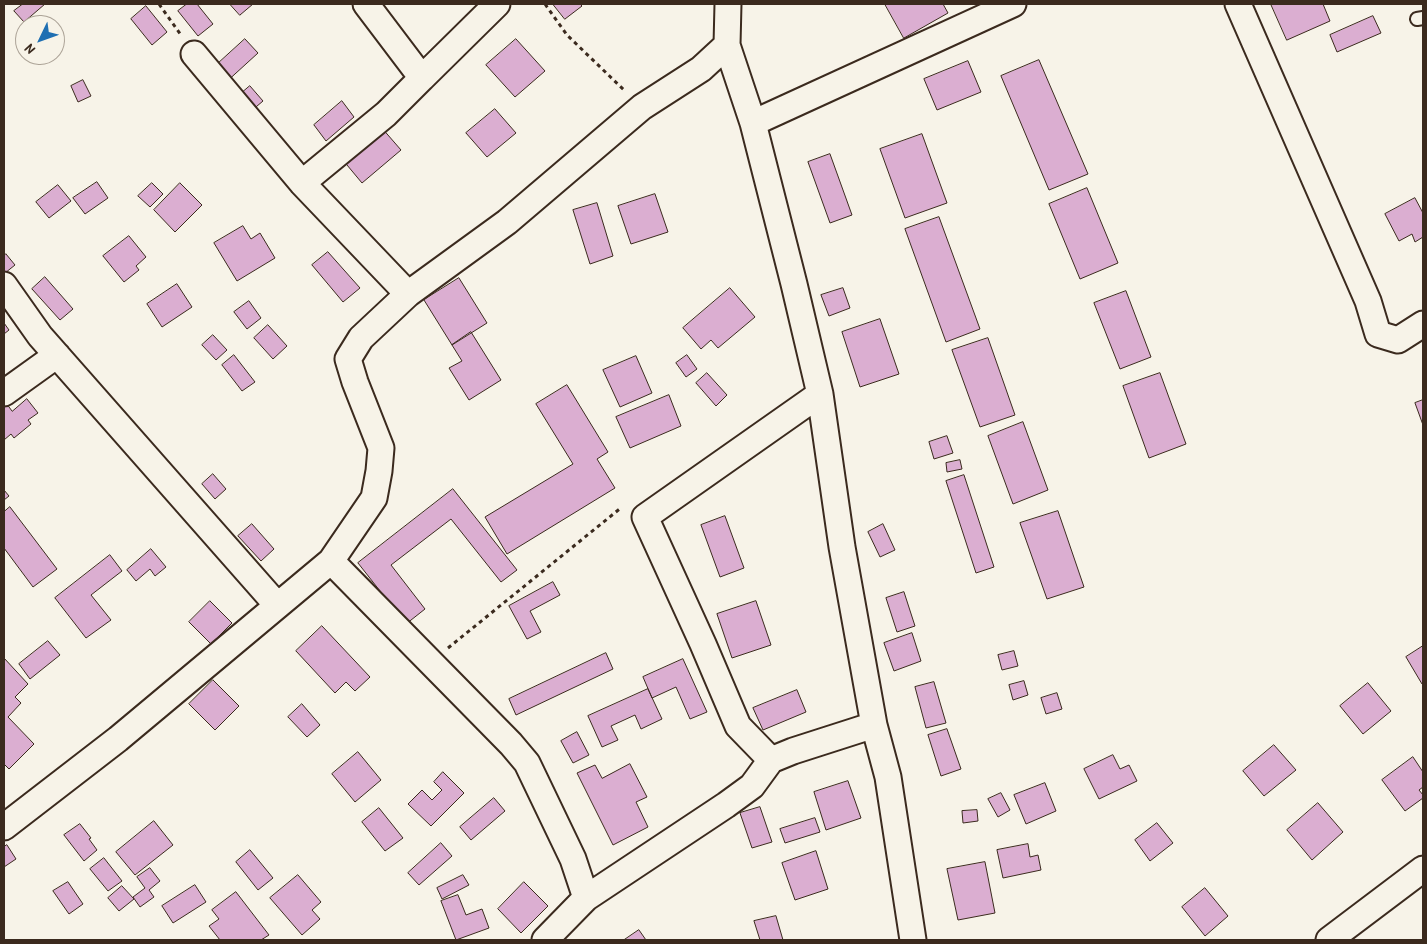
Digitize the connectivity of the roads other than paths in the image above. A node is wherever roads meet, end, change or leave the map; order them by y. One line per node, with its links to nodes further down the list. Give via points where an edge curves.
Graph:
1 (366, 4): 8 (street)
2 (497, 4): 8 (street)
3 (728, 4): 6 (street)
4 (1013, 4): 9 (street)
5 (1238, 4): 13 (street, via 1368,301 1378,334 1398,340)
6 (727, 45): 9 (street); 12 (street, via 701,69 642,107 507,222)
7 (194, 54): 10 (street)
8 (422, 78): 10 (street, via 386,114)
9 (753, 123): 16 (street)
10 (302, 183): 12 (street)
11 (4, 285): 14 (street)
12 (408, 294): 17 (street, via 361,338 348,359 381,448 374,498)
13 (1423, 324)
14 (56, 355): 15 (street); 18 (street)
15 (4, 393)
16 (820, 394): 19 (street, via 842,547); 20 (street, via 645,516 738,726)
17 (331, 561): 18 (street); 23 (street, via 527,763 573,859)
18 (277, 605): 21 (street, via 118,739)
19 (874, 725): 20 (street); 25 (street, via 888,777)
20 (771, 760): 23 (street, via 752,786)
21 (4, 827)
22 (1423, 869): 26 (street)
23 (586, 898): 24 (street)
24 (545, 940)
25 (913, 940)
26 (1329, 940)

